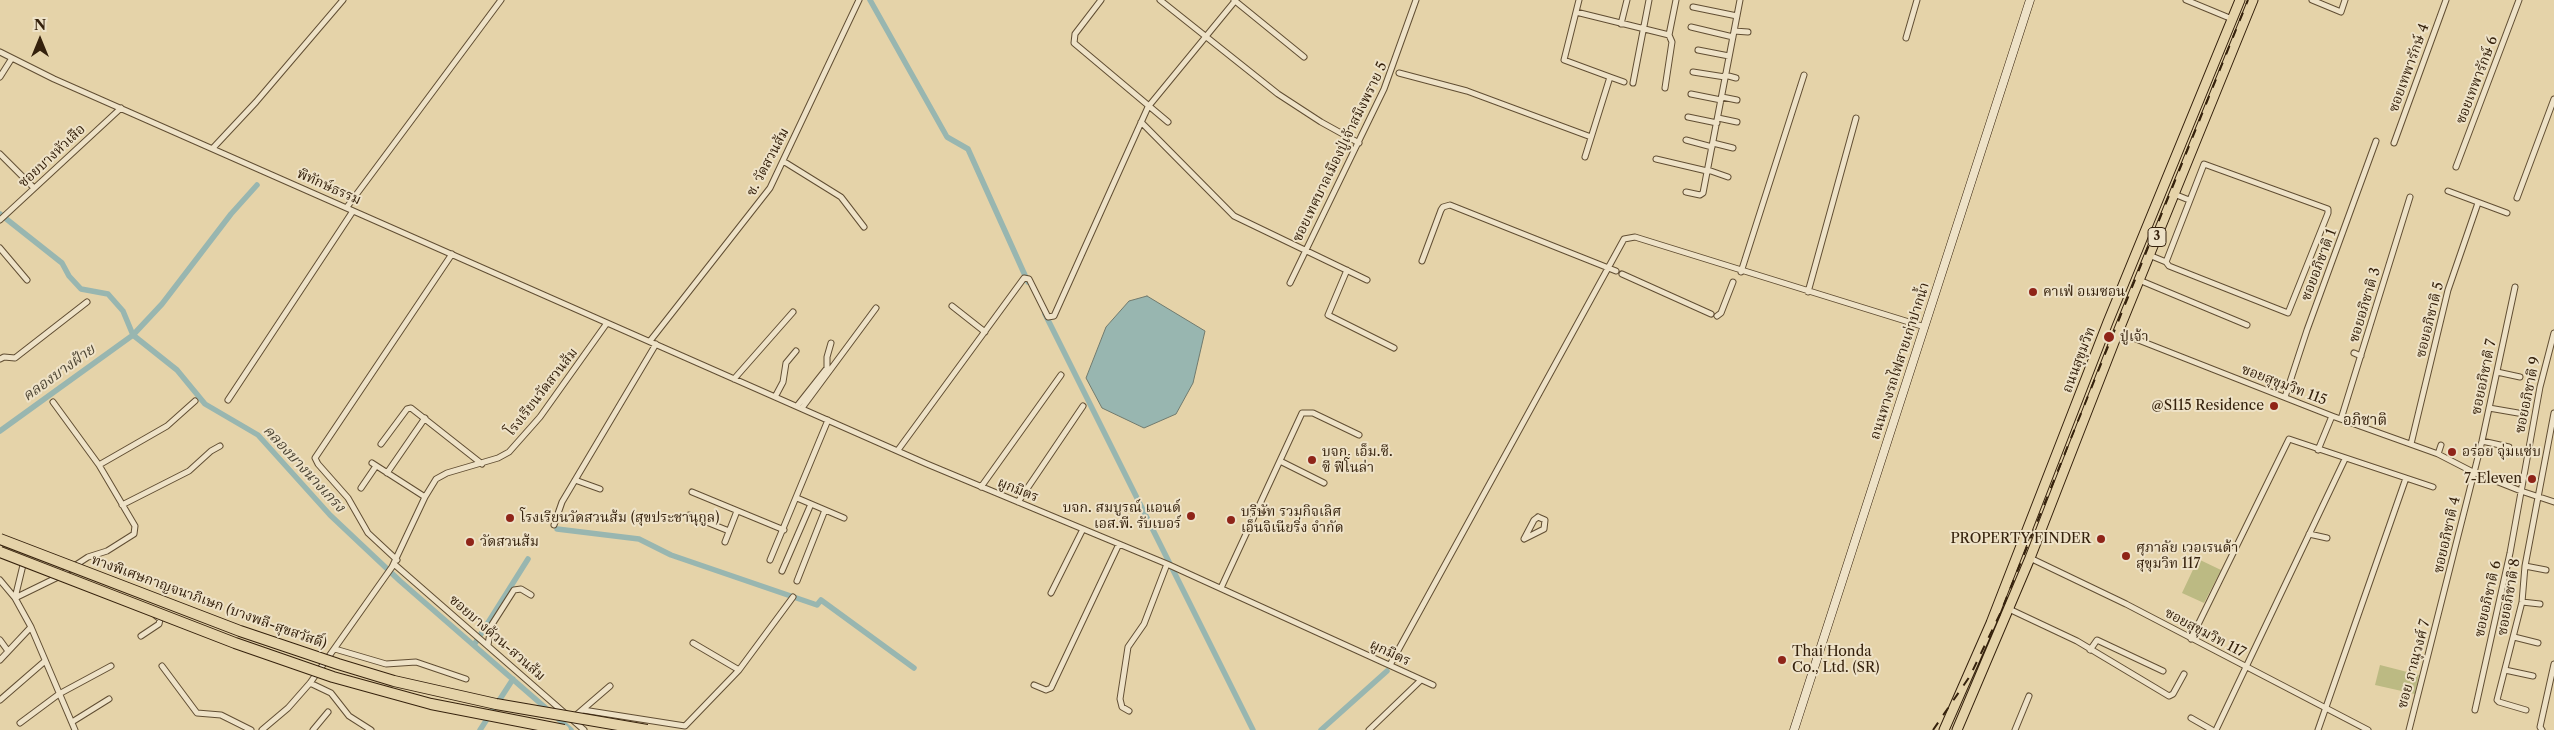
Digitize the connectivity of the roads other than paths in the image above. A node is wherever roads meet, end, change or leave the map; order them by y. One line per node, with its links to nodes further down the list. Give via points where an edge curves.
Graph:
1 (343, 0): 67 (street)
2 (501, 0): 85 (street)
3 (859, 0): 72 (street, ซ. วัดสวนส้ม)
4 (1101, 0): 54 (street, via 1075,34 1074,43)
5 (1160, 0): 32 (street)
6 (1235, 0): 32 (street); 37 (street)
7 (1416, 0): 64 (street, ซอยเทศบาลเมืองปู่เจ้าสมิงพราย 5, via 1384,89)
8 (1579, 0): 23 (street)
9 (1627, 0): 26 (street)
10 (1649, 0): 28 (street)
11 (1676, 0): 31 (street)
12 (1740, 0): 24 (street)
13 (1917, 0): 33 (street)
14 (2030, 0): 114 (main road, ถนนทางรถไฟสายเก่าปากน้ำ)
15 (2186, 0): 25 (street)
16 (2240, 0): 25 (highway, ถนนสุขุมวิท / 3)
17 (2253, 0): 80 (highway, ถนนสุขุมวิท / 3)
18 (2312, 0): 19 (street, via 2341,12)
19 (2345, 0)
20 (2446, 0): 65 (street, ซอยเทพารักษ์ 4)
21 (2519, 0): 73 (street, ซอยเทพารักษ์ 6)
22 (1693, 7): 24 (street)
23 (1576, 12): 26 (street); 42 (street, via 1564,60)
24 (1737, 16): 30 (street)
25 (2232, 19): 77 (highway, ถนนสุขุมวิท / 3)
26 (1621, 24): 28 (street)
27 (1691, 27): 30 (street)
28 (1643, 30): 31 (street); 47 (street)
29 (1748, 32): 30 (street)
30 (1734, 34): 36 (street)
31 (1669, 35): 48 (street, via 1672,42)
32 (1205, 36): 54 (street); 64 (street, via 1278,94)
33 (1906, 38)
34 (1698, 50): 36 (street)
35 (0, 52): 38 (street, พิทักษ์ธรรม)
36 (1729, 56): 43 (street)
37 (1304, 57)
38 (12, 58): 44 (street); 53 (street, พิทักษ์ธรรม)
39 (1693, 72): 43 (street)
40 (1399, 73): 61 (street, via 1467,91)
41 (1804, 75): 99 (street)
42 (1610, 76): 46 (street); 61 (street)
43 (1725, 76): 45 (street); 50 (street)
44 (0, 77)
45 (1736, 78)
46 (1624, 82)
47 (1633, 83)
48 (1666, 88)
49 (1691, 94): 50 (street)
50 (1721, 99): 52 (street); 57 (street)
51 (2554, 99): 82 (street)
52 (1737, 100)
53 (121, 108): 67 (street, พิทักษ์ธรรม); 76 (street, ซอยบางหัวเสือ)
54 (1148, 108): 58 (street); 59 (street)
55 (1688, 117): 57 (street)
56 (1856, 118): 107 (street)
57 (1717, 121): 60 (street); 66 (street)
58 (1141, 122): 91 (street, via 1234,216); 115 (street, via 1054,316 1048,317 1029,278 1026,278)
59 (1168, 122)
60 (1737, 122)
61 (1591, 136): 70 (street)
62 (1686, 140): 66 (street)
63 (2376, 141): 131 (street, ซอยอภิชาติ 1)
64 (1359, 143): 91 (street, ซอยเทศบาลเมืองปู่เจ้าสมิงพราย 5)
65 (2394, 143)
66 (1713, 145): 68 (street); 74 (street)
67 (213, 148): 85 (street, พิทักษ์ธรรม)
68 (1733, 148)
69 (0, 154): 76 (street)
70 (1585, 157)
71 (1656, 159): 74 (street)
72 (783, 161): 89 (street, via 841,197); 118 (street, ซ. วัดสวนส้ม, via 755,209)
73 (2456, 168)
74 (1708, 171): 75 (street); 79 (street, via 1702,194)
75 (1728, 177)
76 (34, 188): 88 (street, ซอยบางหัวเสือ)
77 (2162, 191): 80 (highway); 227 (highway, ถนนสุขุมวิท / 3)
78 (2448, 191): 84 (street)
79 (1686, 192)
80 (2174, 194): 83 (street); 93 (highway, ถนนสุขุมวิท / 3)
81 (2410, 197): 124 (street, ซอยอภิชาติ 3)
82 (2517, 198)
83 (2189, 200): 95 (street); 95 (street, via 2201,166 2206,164 2325,208 2328,213 2288,313 2169,266)
84 (2478, 203): 87 (street); 147 (street, ซอยอภิชาติ 5, via 2448,290)
85 (347, 208): 86 (street, พิทักษ์ธรรม)
86 (353, 211): 92 (street, พิทักษ์ธรรม); 132 (street)
87 (2507, 213)
88 (0, 220)
89 (864, 227)
90 (0, 248): 101 (street)
91 (1305, 249): 97 (street); 105 (street, ซอยเทศบาลเมืองปู่เจ้าสมิงพราย 5)
92 (452, 254): 112 (street, พิทักษ์ธรรม); 196 (street, ซอยบางด้วน-สวนส้ม, via 316,458)
93 (2149, 255): 95 (street); 103 (highway, ถนนสุขุมวิท / 3)
94 (1422, 260): 96 (street, via 1440,210 1450,205)
95 (2166, 262)
96 (1608, 268): 98 (street); 99 (street, via 1621,242 1635,237); 229 (street)
97 (1347, 270): 102 (street); 121 (street, via 1328,315)
98 (1616, 271)
99 (1741, 272): 107 (street)
100 (1622, 274): 104 (street, via 1714,315 1721,313)
101 (27, 280)
102 (1366, 280)
103 (2139, 280): 113 (street); 116 (highway, ถนนสุขุมวิท / 3)
104 (1733, 282)
105 (1290, 283)
106 (2515, 287): 126 (street, ซอยอภิชาติ 7)
107 (1808, 292): 114 (street)
108 (87, 302): 125 (street, via 16,358)
109 (952, 306): 115 (street)
110 (876, 308): 136 (street)
111 (793, 312): 129 (street)
112 (607, 323): 118 (street, พิทักษ์ธรรม); 158 (street, โรงเรียนวัดสวนส้ม, via 524,436 505,455)
113 (2246, 325)
114 (1925, 327): 268 (main road, ถนนทางรถไฟสายเก่าปากน้ำ)
115 (985, 332): 153 (street)
116 (2118, 332): 131 (street, ซอยสุขุมวิท 115); 194 (highway, ถนนสุขุมวิท / 3)
117 (2554, 333): 169 (street, ซอยอภิชาติ 9, via 2540,387)
118 (650, 341): 120 (street, ผูกมิตร)
119 (831, 343): 136 (street, via 827,367)
120 (656, 344): 129 (street, ผูกมิตร); 163 (street)
121 (1394, 348)
122 (796, 351): 130 (street, via 786,363 783,382)
123 (2354, 353): 124 (street)
124 (2361, 356): 142 (street, ซอยอภิชาติ 3)
125 (0, 359)
126 (2497, 372): 128 (street); 137 (street, ซอยอภิชาติ 7)
127 (1061, 375): 165 (street)
128 (2520, 377)
129 (734, 379): 130 (street, ผูกมิตร)
130 (775, 397): 136 (street, ผูกมิตร)
131 (2285, 397): 140 (street, ซอยสุขุมวิท 115)
132 (228, 400)
133 (195, 401): 159 (street, via 148,439)
134 (53, 402): 159 (street)
135 (1083, 406): 174 (street)
136 (800, 407): 143 (street, ผูกมิตร)
137 (2489, 408): 138 (street); 145 (street, ซอยอภิชาติ 7)
138 (2518, 413)
139 (2554, 415): 150 (street, ซอยอภิชาติ 8)
140 (2332, 416): 142 (street, ซอยสุขุมวิท 115); 154 (street)
141 (425, 418): 146 (street, via 408,408); 158 (street); 161 (street)
142 (2341, 418): 147 (street, ซอยสุขุมวิท 115)
143 (828, 420): 153 (street, ผูกมิตร); 173 (street)
144 (1359, 435): 157 (street, via 1313,413 1304,412)
145 (2482, 441): 151 (street); 160 (street, ซอยอภิชาติ 7)
146 (381, 444)
147 (2411, 444): 155 (street, ซอยสุขุมวิท 115)
148 (2441, 445): 155 (street)
149 (220, 446): 177 (street, via 211,450 189,471)
150 (2547, 446): 152 (street); 172 (street, ซอยอภิชาติ 8)
151 (2509, 447)
152 (2554, 447)
153 (898, 450): 165 (street, ผูกมิตร)
154 (2318, 450): 156 (street); 217 (street, via 2288,439)
155 (2438, 454): 160 (street, ซอยสุขุมวิท 115)
156 (2345, 459): 162 (street); 187 (street)
157 (1280, 461): 164 (street); 205 (street)
158 (482, 464): 171 (street, โรงเรียนวัดสวนส้ม, via 440,476)
159 (99, 465): 177 (street)
160 (2473, 472): 169 (street, ซอยสุขุมวิท 115); 211 (street, ซอยอภิชาติ 4)
161 (387, 473): 167 (street, via 374,464); 171 (street)
162 (2406, 478): 166 (street); 249 (street)
163 (575, 480): 168 (street); 183 (street)
164 (1324, 483)
165 (980, 487): 174 (street, ผูกมิตร)
166 (2433, 487)
167 (361, 488)
168 (600, 489)
169 (2521, 491): 172 (street, ซอยสุขุมวิท 115); 251 (street, ซอยอภิชาติ 6)
170 (692, 492): 179 (street)
171 (425, 497): 196 (street, โรงเรียนวัดสวนส้ม)
172 (2539, 497): 175 (street, ซอยสุขุมวิท 115); 199 (street, ซอยอภิชาติ 8)
173 (796, 498): 176 (street); 185 (street)
174 (1018, 502): 184 (street, ผูกมิตร)
175 (2554, 502)
176 (811, 504): 178 (street); 201 (street)
177 (122, 505): 202 (street, via 135,526 134,534 107,551 88,556)
178 (825, 510): 181 (street); 204 (street)
179 (737, 511): 185 (street); 186 (street)
180 (689, 515): 186 (street)
181 (844, 518)
182 (1543, 518): 182 (street, via 1544,529 1524,539 1534,520)
183 (554, 524)
184 (1083, 529): 191 (street, ผูกมิตร); 206 (street)
185 (784, 530): 195 (street)
186 (729, 531): 190 (street)
187 (2309, 534): 188 (street); 233 (street)
188 (2327, 538)
189 (0, 539): 266 (highway, ทางพิเศษกาญจนาภิเษก (บางพลี-สุขสวัสดิ์), bridge, via 240,631 338,664 496,704)
190 (726, 542)
191 (1119, 544): 197 (street, ผูกมิตร); 242 (street, via 1051,688 1046,690)
192 (0, 552): 264 (highway, ทางพิเศษกาญจนาภิเษก (บางพลี-สุขสวัสดิ์), bridge, via 235,643 333,677 439,706)
193 (0, 557): 198 (street)
194 (2030, 558): 213 (highway, ถนนสุขุมวิท / 3); 217 (street, ซอยสุขุมวิท 117)
195 (770, 560)
196 (394, 563): 221 (street, ซอยบางด้วน-สวนส้ม); 222 (street, โรงเรียนวัดสวนส้ม)
197 (1168, 564): 205 (street, ผูกมิตร); 253 (street, via 1144,624 1128,647 1120,700 1122,707)
198 (23, 565): 202 (street); 209 (street)
199 (2525, 566): 200 (street); 210 (street, ซอยอภิชาติ 8)
200 (2546, 570)
201 (782, 571)
202 (56, 578): 209 (street); 215 (street, via 158,617 159,624)
203 (0, 580): 209 (street)
204 (798, 581)
205 (1221, 588): 229 (street, ผูกมิตร)
206 (1051, 594)
207 (531, 595): 221 (street, via 521,589 514,590 491,626)
208 (793, 597): 234 (street)
209 (15, 598): 214 (street)
210 (2522, 602): 212 (street); 216 (street, ซอยอภิชาติ 8)
211 (2442, 603): 276 (street, ซอย ภาณุวงศ์ 7)
212 (2540, 604)
213 (2009, 609): 223 (street); 232 (highway, ถนนสุขุมวิท / 3)
214 (31, 627): 224 (street); 226 (street)
215 (141, 636)
216 (2514, 637): 220 (street); 236 (street, ซอยอภิชาติ 8)
217 (2191, 639): 233 (street, ซอยสุขุมวิท 117)
218 (0, 640): 224 (street)
219 (693, 643): 234 (street)
220 (2538, 643)
221 (488, 645): 256 (street, ซอยบางด้วน-สวนส้ม)
222 (335, 649): 239 (street, via 386,664 416,662); 241 (street, โรงเรียนวัดสวนส้ม)
223 (2090, 650): 235 (street, via 2097,640); 237 (street, via 2169,696)
224 (8, 651): 225 (street)
225 (0, 660)
226 (45, 662): 245 (street); 248 (street)
227 (1974, 662): 232 (highway); 269 (highway, ถนนสุขุมวิท / 3)
228 (2554, 664): 277 (street, via 2540,727)
229 (1390, 665): 240 (street, ผูกมิตร)
230 (111, 666): 245 (street)
231 (162, 666): 260 (street, via 197,713 221,715)
232 (1984, 667): 270 (highway, ถนนสุขุมวิท / 3)
233 (2246, 668): 249 (street, ซอยสุขุมวิท 117); 273 (street)
234 (739, 670): 250 (street, via 685,726)
235 (2164, 670)
236 (2505, 670): 238 (street); 252 (street, ซอยอภิชาติ 8, via 2497,701)
237 (2184, 674)
238 (2533, 676)
239 (466, 679)
240 (1421, 680): 243 (street, ผูกมิตร); 267 (street)
241 (310, 682): 261 (street, โรงเรียนวัดสวนส้ม, via 288,708); 263 (street, via 331,693 349,716)
242 (1034, 685)
243 (1433, 685)
244 (610, 686): 250 (street)
245 (59, 694): 257 (street); 258 (street)
246 (2029, 696): 271 (street)
247 (109, 699): 257 (street)
248 (0, 700)
249 (2326, 709): 274 (street); 275 (street, ซอยสุขุมวิท 117)
250 (583, 710): 256 (street)
251 (2475, 710)
252 (2526, 710)
253 (1129, 711)
254 (328, 712): 262 (street)
255 (2191, 718): 272 (street)
256 (572, 719): 265 (street, ซอยบางด้วน-สวนส้ม)
257 (72, 722): 259 (street)
258 (20, 723)
259 (75, 730)
260 (251, 730)
261 (262, 730)
262 (313, 730)
263 (370, 730)
264 (564, 730)
265 (584, 730)
266 (647, 730)
267 (1369, 730)
268 (1794, 730)
269 (1944, 730)
270 (1958, 730)
271 (2015, 730)
272 (2212, 730)
273 (2216, 730)
274 (2318, 730)
275 (2368, 730)
276 (2409, 730)
277 (2542, 730)

